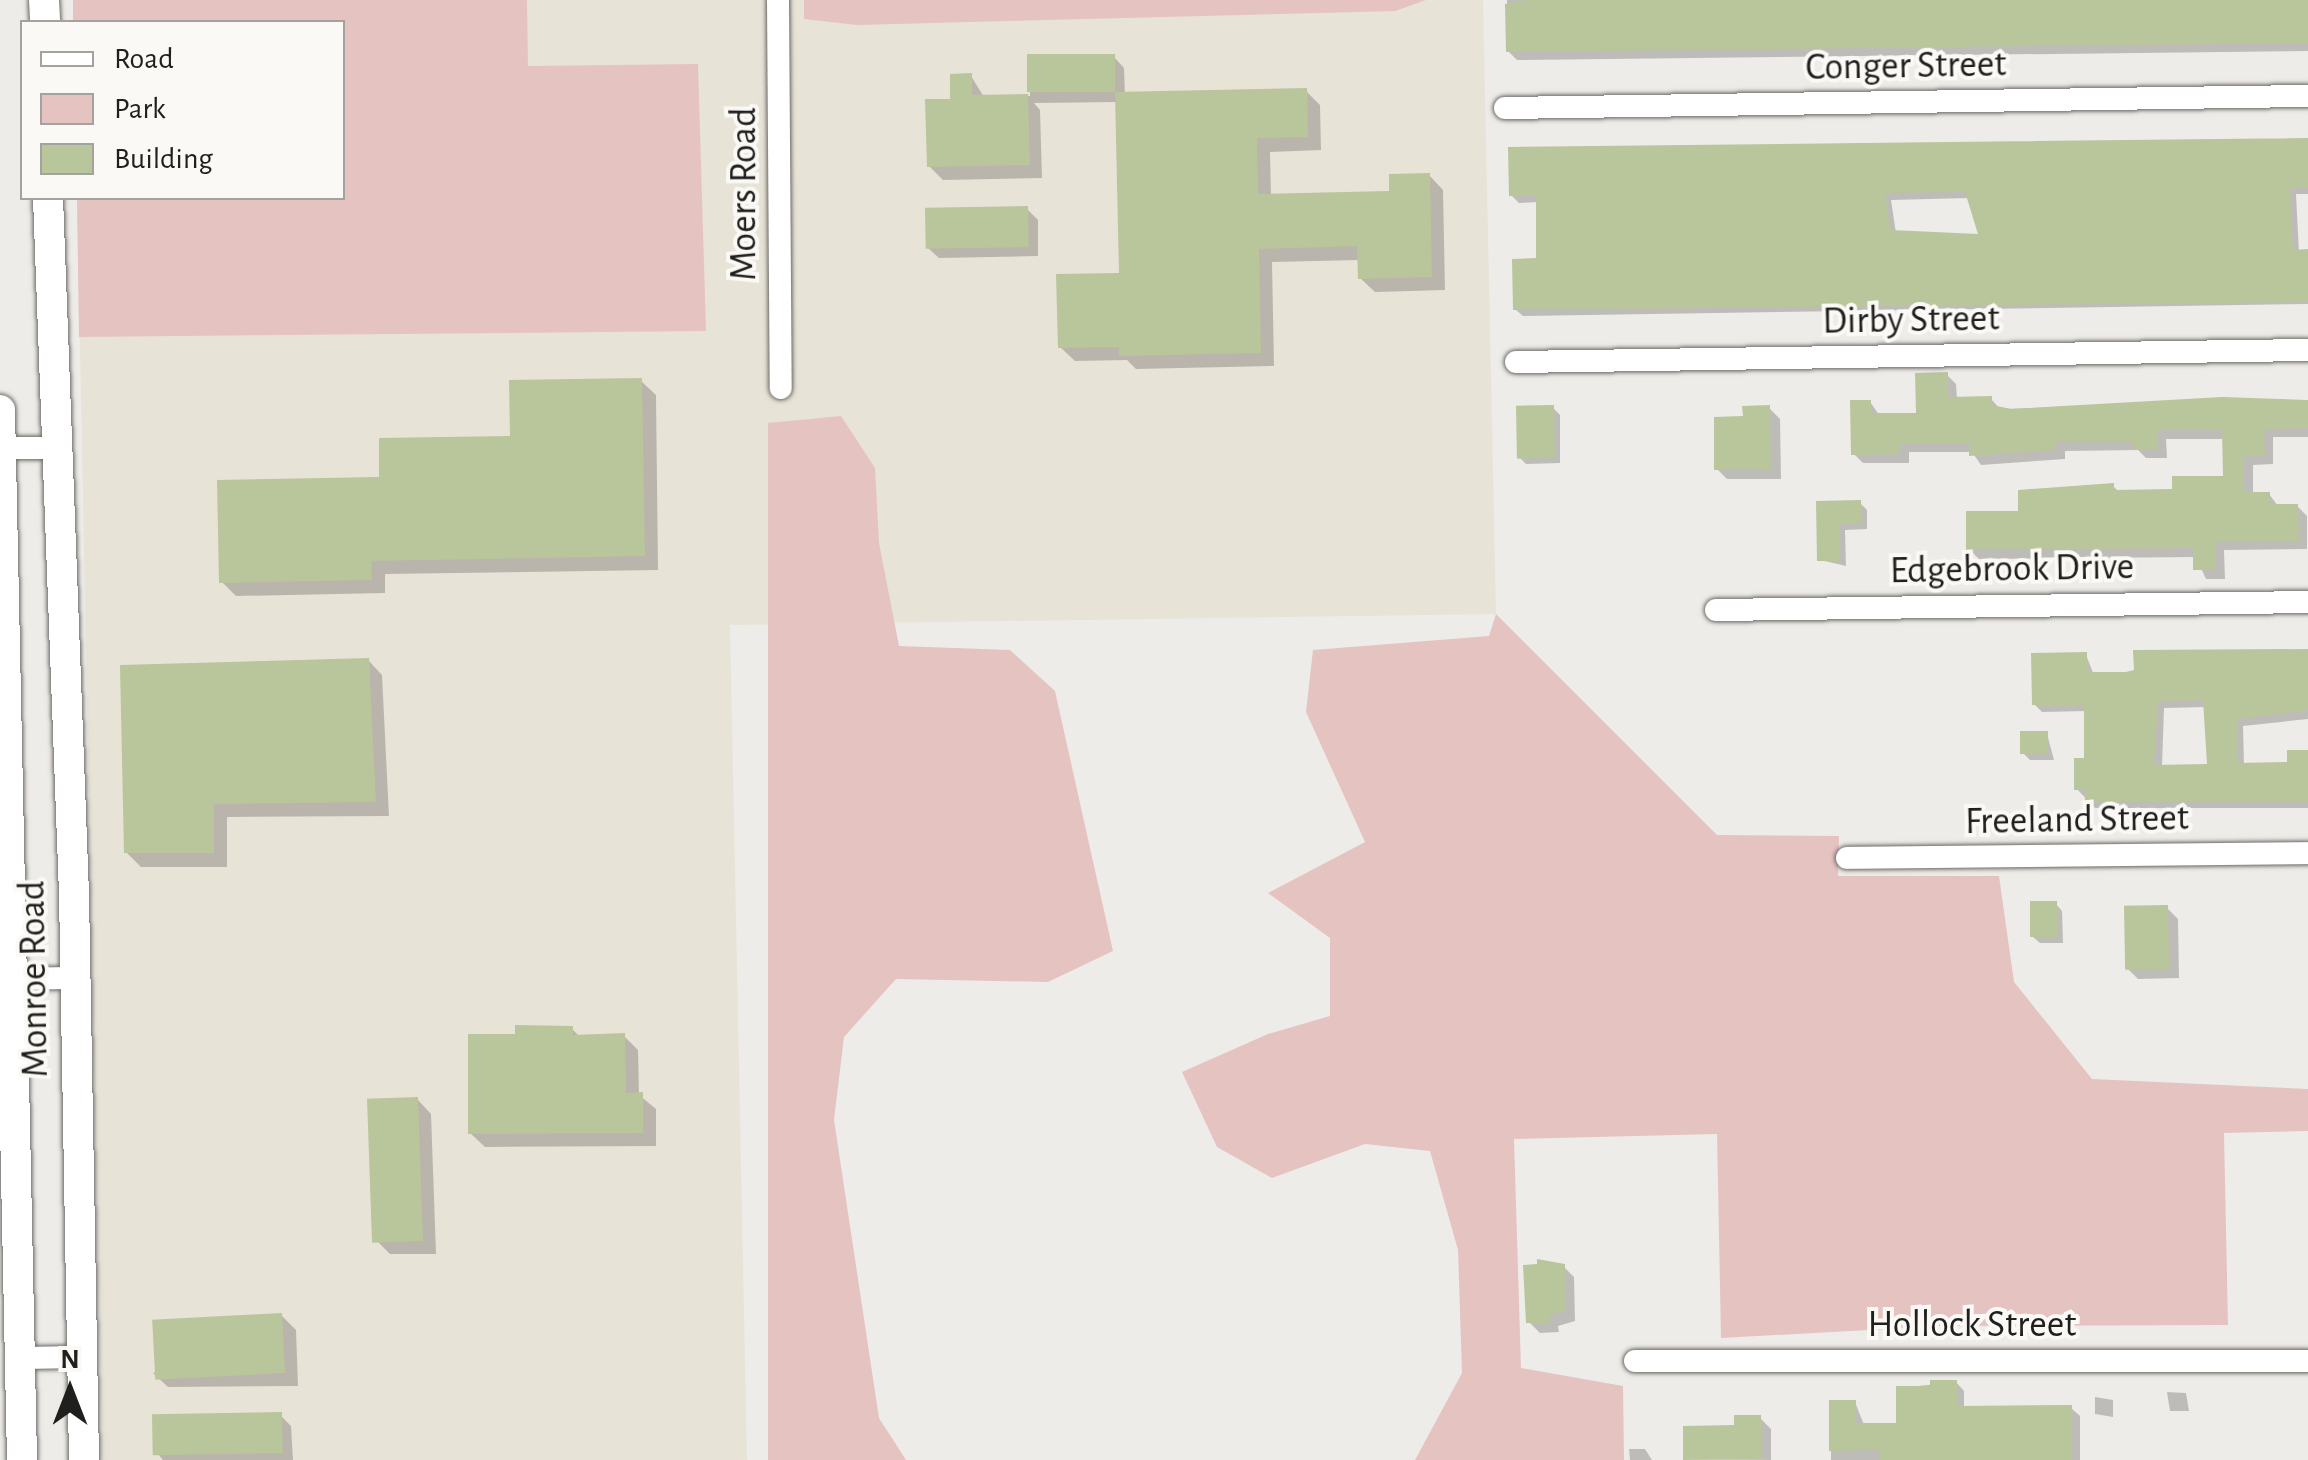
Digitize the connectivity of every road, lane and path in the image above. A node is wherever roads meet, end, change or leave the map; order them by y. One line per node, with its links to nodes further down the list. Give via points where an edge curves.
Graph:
1 (778, 0): 7 (street, Moers Road)
2 (2308, 96): 3 (street, Conger Street)
3 (1504, 108)
4 (48, 200): 10 (main road, Monroe Road)
5 (2308, 350): 6 (street, Dirby Street)
6 (1516, 362)
7 (781, 388)
8 (0, 410): 9 (main road, Monroe Road)
9 (1, 448): 10 (street); 16 (main road, Monroe Road)
10 (53, 448): 15 (main road, Monroe Road)
11 (2308, 602): 12 (street, Edgebrook Drive)
12 (1716, 610)
13 (2308, 853): 14 (street, Freeland Street)
14 (1847, 858)
15 (76, 978): 16 (street); 17 (main road, Monroe Road)
16 (8, 979): 18 (main road, Monroe Road)
17 (82, 1357): 18 (street); 22 (main road, Monroe Road)
18 (21, 1358): 21 (main road, Monroe Road)
19 (1636, 1361): 20 (street, Hollock Street)
20 (2308, 1361)
21 (22, 1460)
22 (84, 1460)

